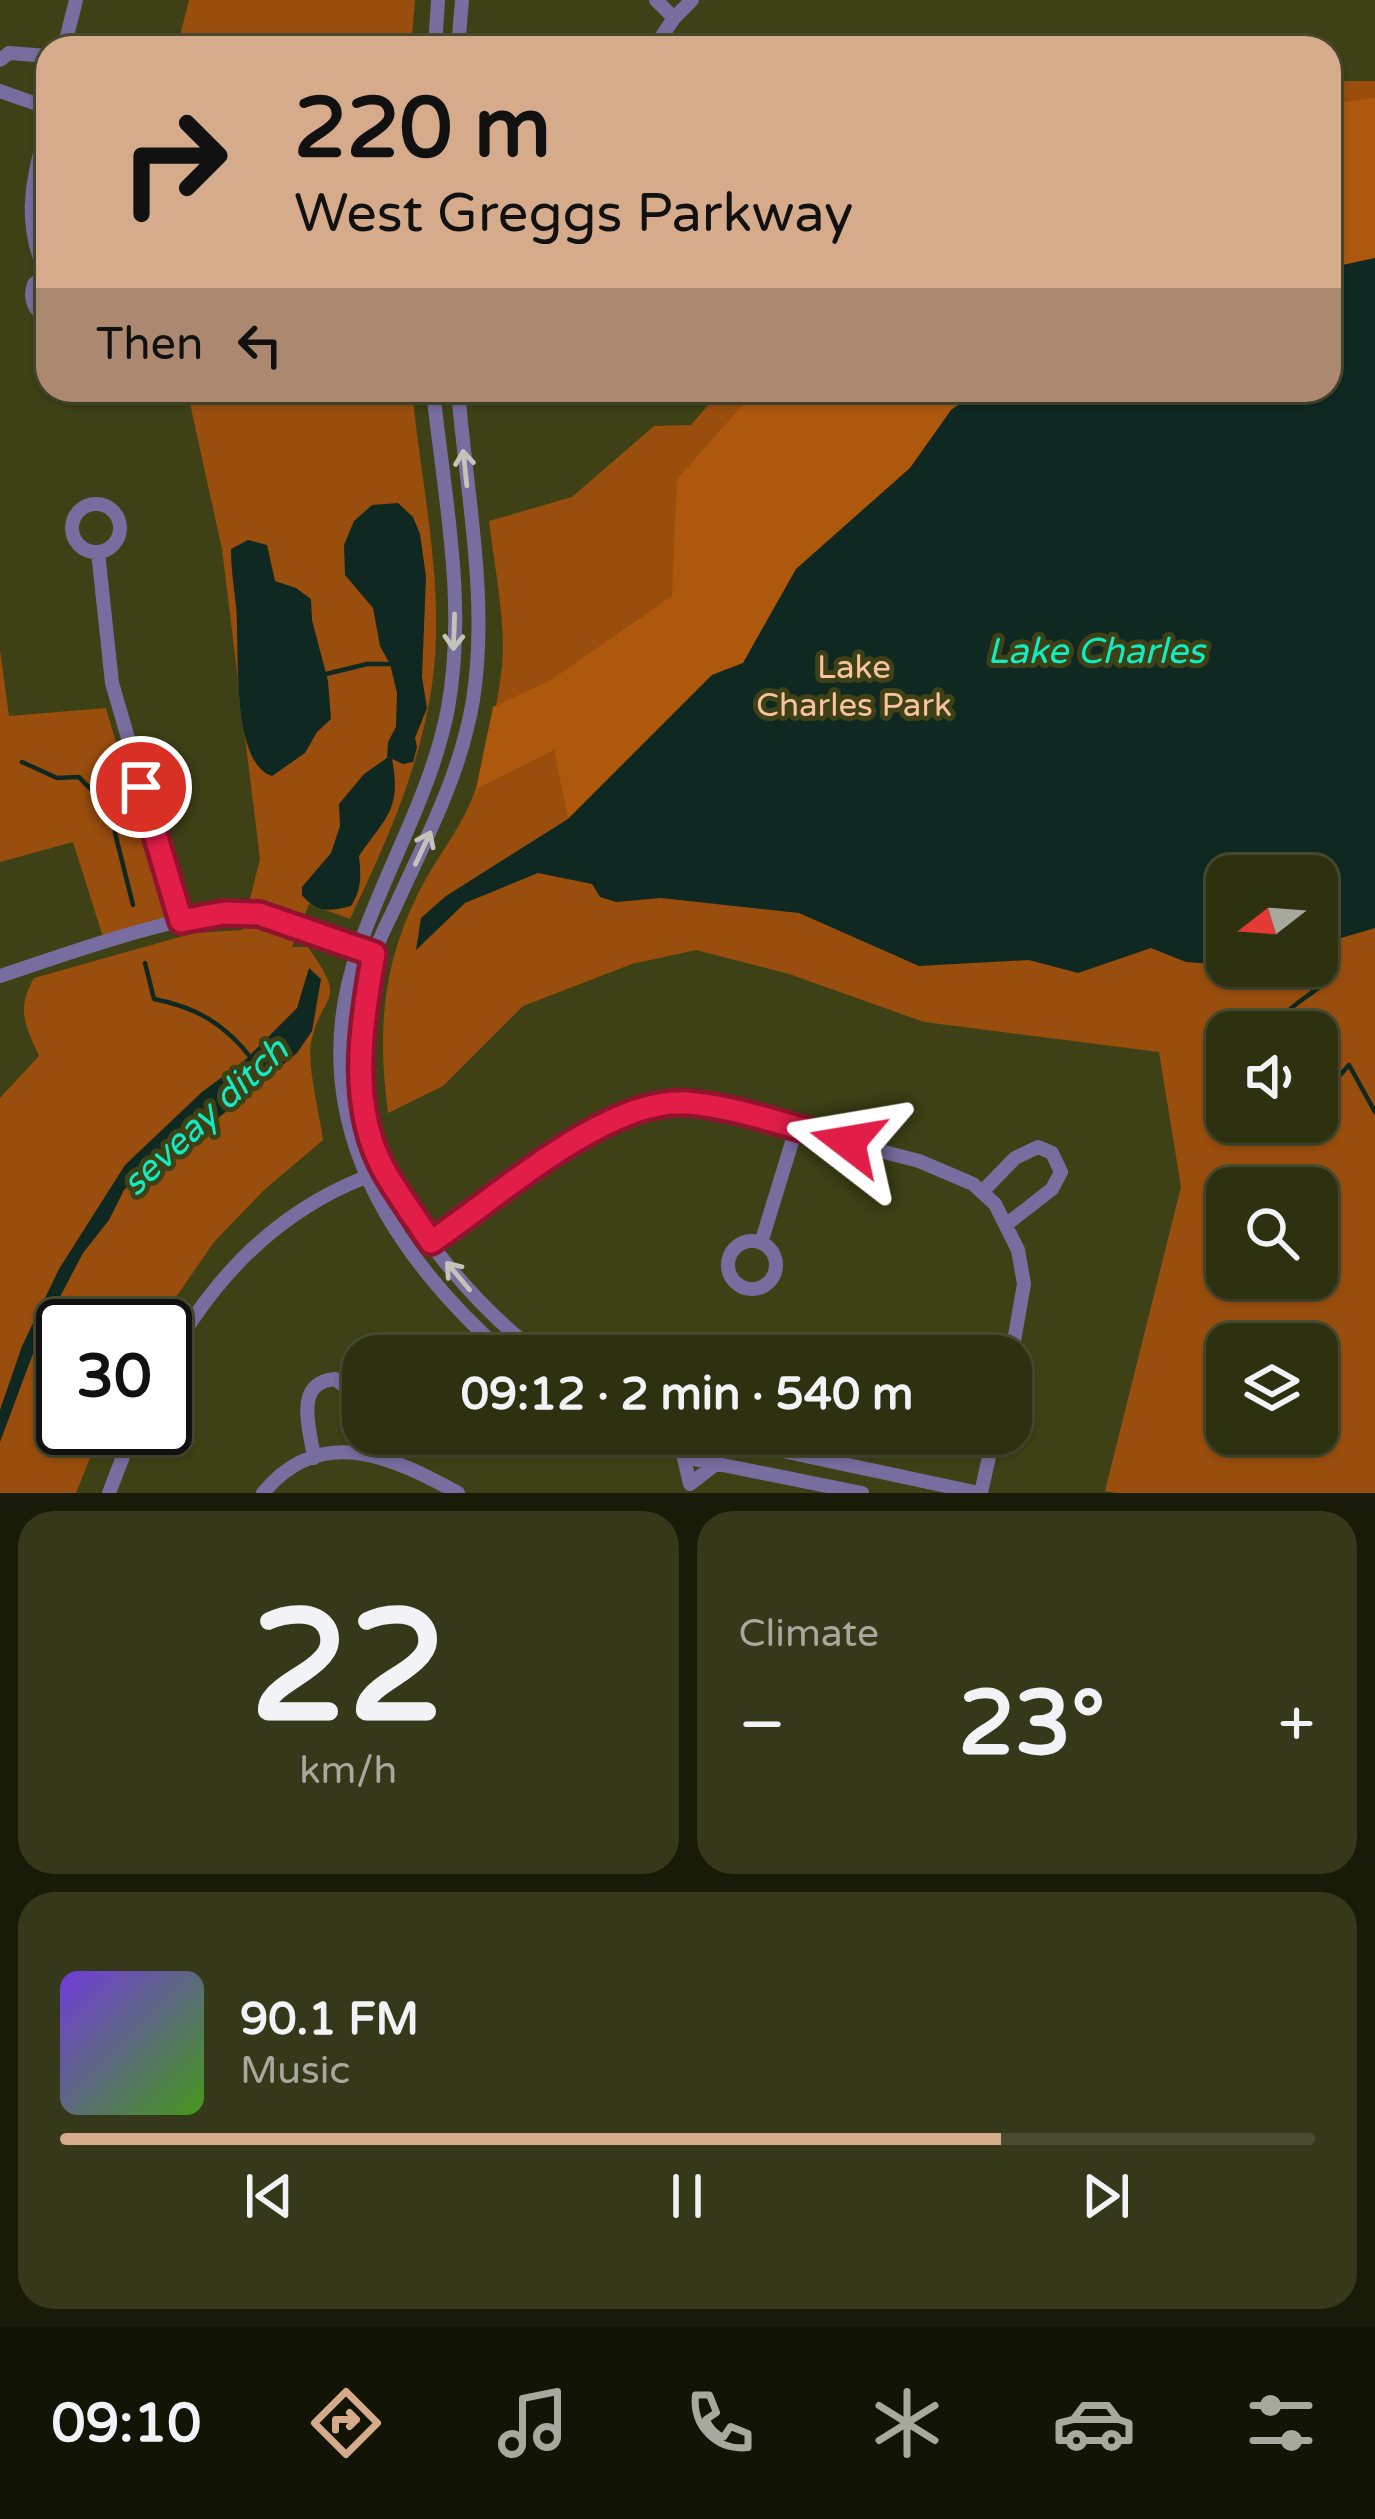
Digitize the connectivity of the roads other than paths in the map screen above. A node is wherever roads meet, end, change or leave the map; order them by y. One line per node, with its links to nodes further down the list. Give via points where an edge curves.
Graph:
1 (76, 0): 7 (street)
2 (438, 0): 8 (street)
3 (462, 0): 9 (street)
4 (656, 0): 6 (street)
5 (692, 0): 6 (street)
6 (674, 18): 10 (street)
7 (67, 36)
8 (436, 36)
9 (459, 36)
10 (662, 36)
11 (36, 55): 12 (street, via 9,52)
12 (0, 60)
13 (0, 91): 14 (street)
14 (36, 104)
15 (36, 173): 16 (street, via 29,205)
16 (36, 241)
17 (435, 402): 21 (street, one-way to 21, via 454,557 452,675 427,783)
18 (459, 402): 22 (street, one-way to 18, via 452,786 472,703 478,597)
19 (98, 552): 20 (street, via 118,707)
20 (181, 921): 21 (street, via 259,914); 23 (street)
21 (358, 948): 22 (street); 26 (street, via 341,1076)
22 (374, 954): 25 (street, via 361,1075)
23 (0, 976)
24 (796, 1129): 27 (street, via 919,1161); 29 (street, via 684,1102 634,1108); 30 (street)
25 (384, 1170): 26 (street); 29 (street)
26 (366, 1177): 31 (street, via 272,1229 232,1268); 32 (street, via 405,1246)
27 (982, 1192): 28 (street); 28 (street, via 1015,1158 1038,1147 1052,1153 1061,1172 1052,1189)
28 (1007, 1224): 34 (street, via 1024,1284)
29 (431, 1242): 33 (street, one-way to 29)
30 (761, 1243)
31 (192, 1326)
32 (485, 1335)
33 (517, 1335)
34 (1015, 1335)
35 (342, 1385): 43 (street, via 321,1380 306,1399)
36 (342, 1454): 43 (street)
37 (124, 1455): 46 (street)
38 (379, 1455): 48 (street)
39 (683, 1455): 45 (street)
40 (686, 1455): 44 (street)
41 (802, 1455): 50 (street)
42 (989, 1455): 50 (street)
43 (314, 1458): 47 (street)
44 (716, 1464): 45 (street); 49 (street)
45 (689, 1488)
46 (109, 1493)
47 (262, 1493)
48 (458, 1493)
49 (862, 1493)
50 (980, 1493)

